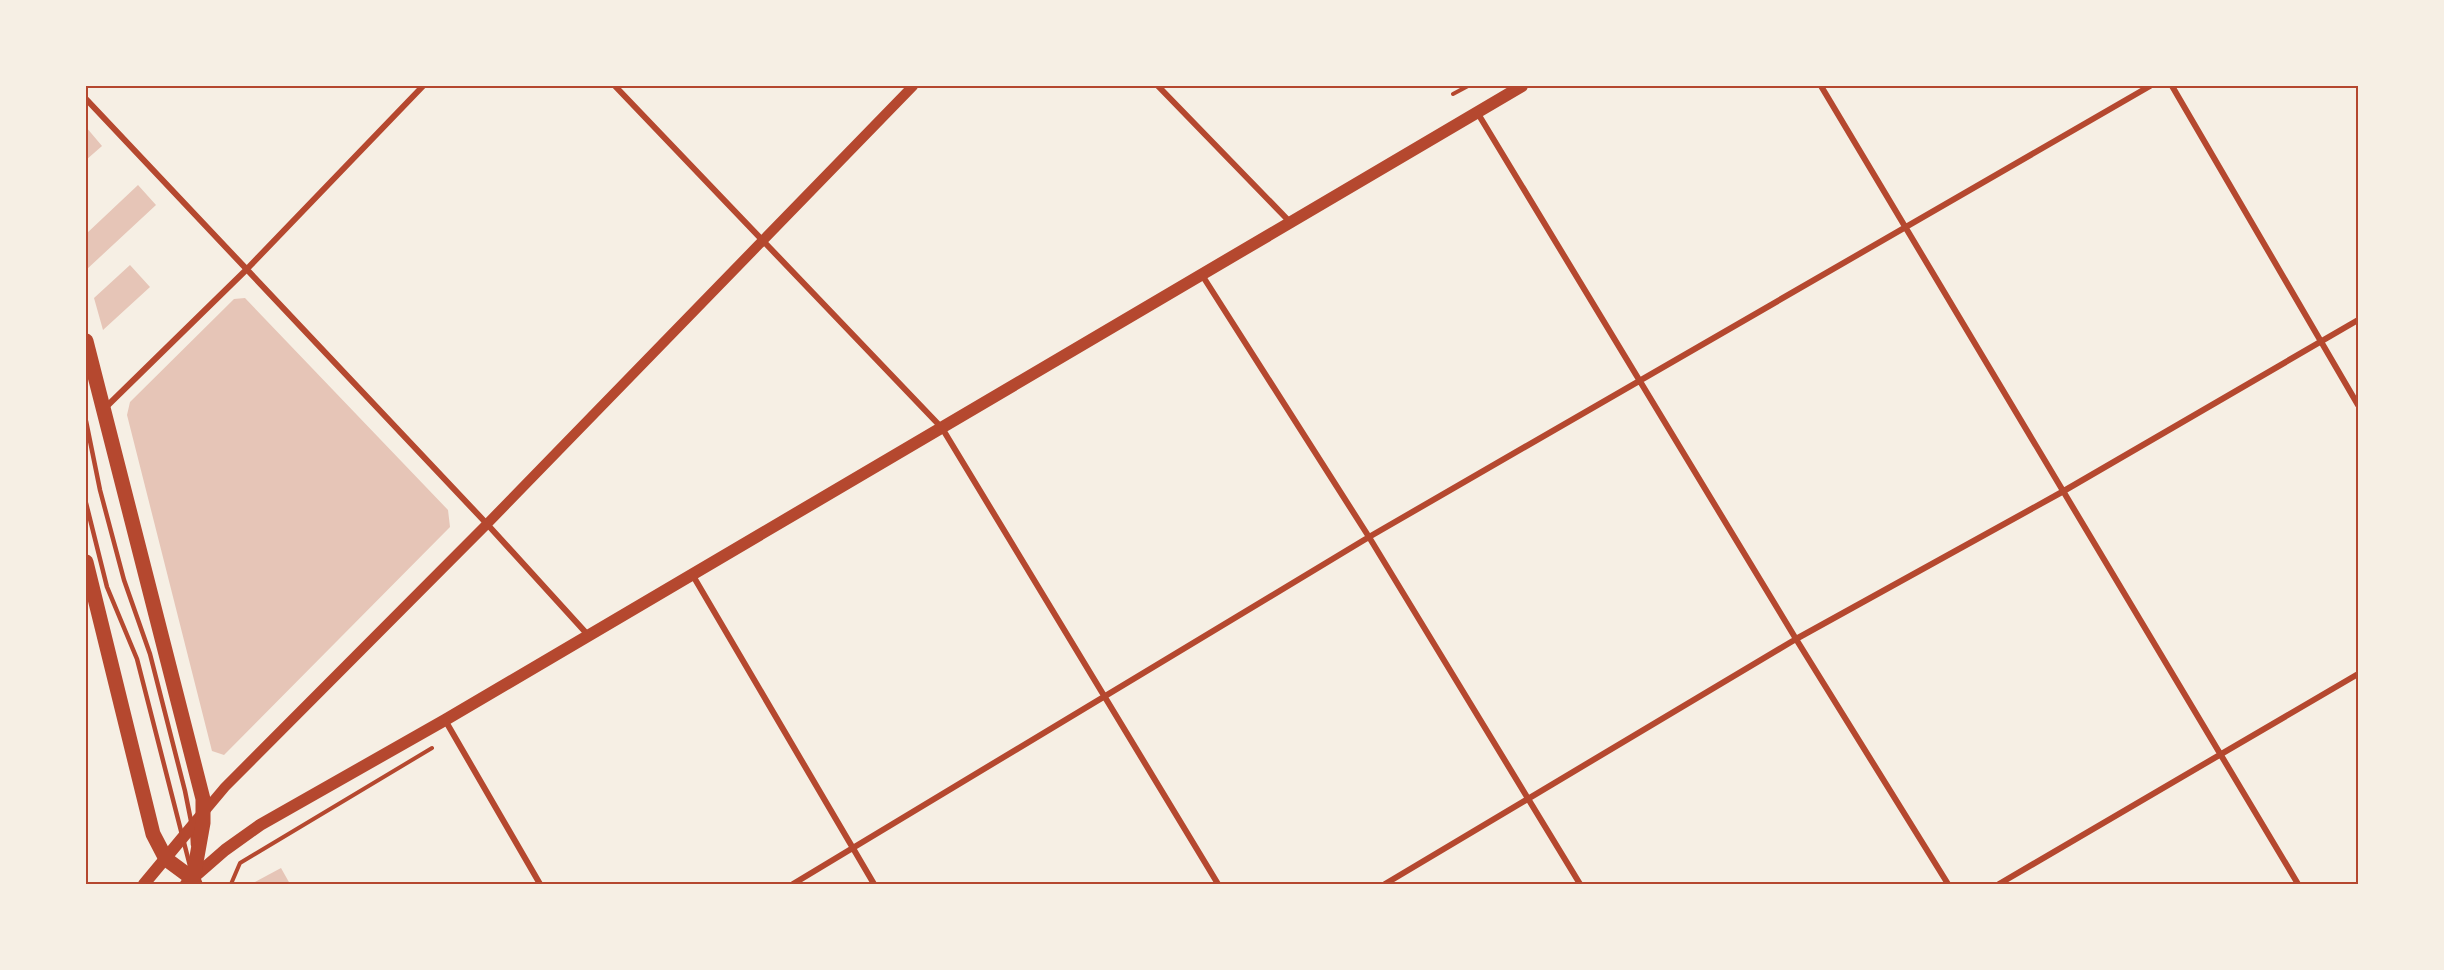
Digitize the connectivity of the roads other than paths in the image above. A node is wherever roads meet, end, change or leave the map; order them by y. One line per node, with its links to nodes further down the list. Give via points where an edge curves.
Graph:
1 (423, 86): 14 (street)
2 (615, 86): 13 (street)
3 (913, 86): 13 (street)
4 (1158, 86): 11 (street)
5 (1522, 86): 10 (main road)
6 (1821, 86): 12 (street)
7 (2150, 86): 12 (street)
8 (2172, 86): 18 (street)
9 (86, 99): 14 (street)
10 (1477, 112): 11 (main road); 19 (street)
11 (1290, 222): 15 (main road)
12 (1904, 228): 19 (street); 24 (street)
13 (763, 240): 23 (street); 26 (street)
14 (246, 270): 21 (street); 26 (street)
15 (1202, 274): 23 (main road); 27 (street)
16 (2358, 320): 18 (street)
17 (86, 340): 21 (main road)
18 (2321, 341): 20 (street); 24 (street)
19 (1640, 379): 27 (street); 31 (street)
20 (2358, 405)
21 (103, 410): 37 (main road, via 198,774)
22 (86, 421): 38 (lane, via 100,490 130,603 150,654)
23 (942, 428): 29 (main road); 33 (street)
24 (2062, 492): 31 (street); 35 (street)
25 (86, 503): 39 (lane, via 107,586 137,659)
26 (487, 524): 30 (street); 37 (street)
27 (1369, 537): 33 (street); 36 (street)
28 (86, 562): 41 (main road, via 150,825)
29 (692, 573): 30 (main road); 40 (street)
30 (588, 635): 34 (main road)
31 (1796, 639): 36 (street); 50 (street)
32 (2358, 674): 35 (street)
33 (1104, 696): 40 (street); 47 (street)
34 (445, 720): 42 (main road, via 260,825 225,850); 44 (street)
35 (2221, 755): 51 (street); 52 (street)
36 (1528, 798): 48 (street); 49 (street)
37 (204, 812): 38 (main road); 42 (main road)
38 (192, 826): 39 (main road); 42 (lane)
39 (183, 838): 41 (main road); 42 (lane)
40 (852, 849): 45 (street); 46 (street)
41 (166, 859): 42 (main road); 43 (main road)
42 (191, 883)
43 (144, 885)
44 (540, 885)
45 (793, 885)
46 (874, 885)
47 (1218, 885)
48 (1385, 885)
49 (1580, 885)
50 (1948, 885)
51 (1999, 885)
52 (2298, 885)

